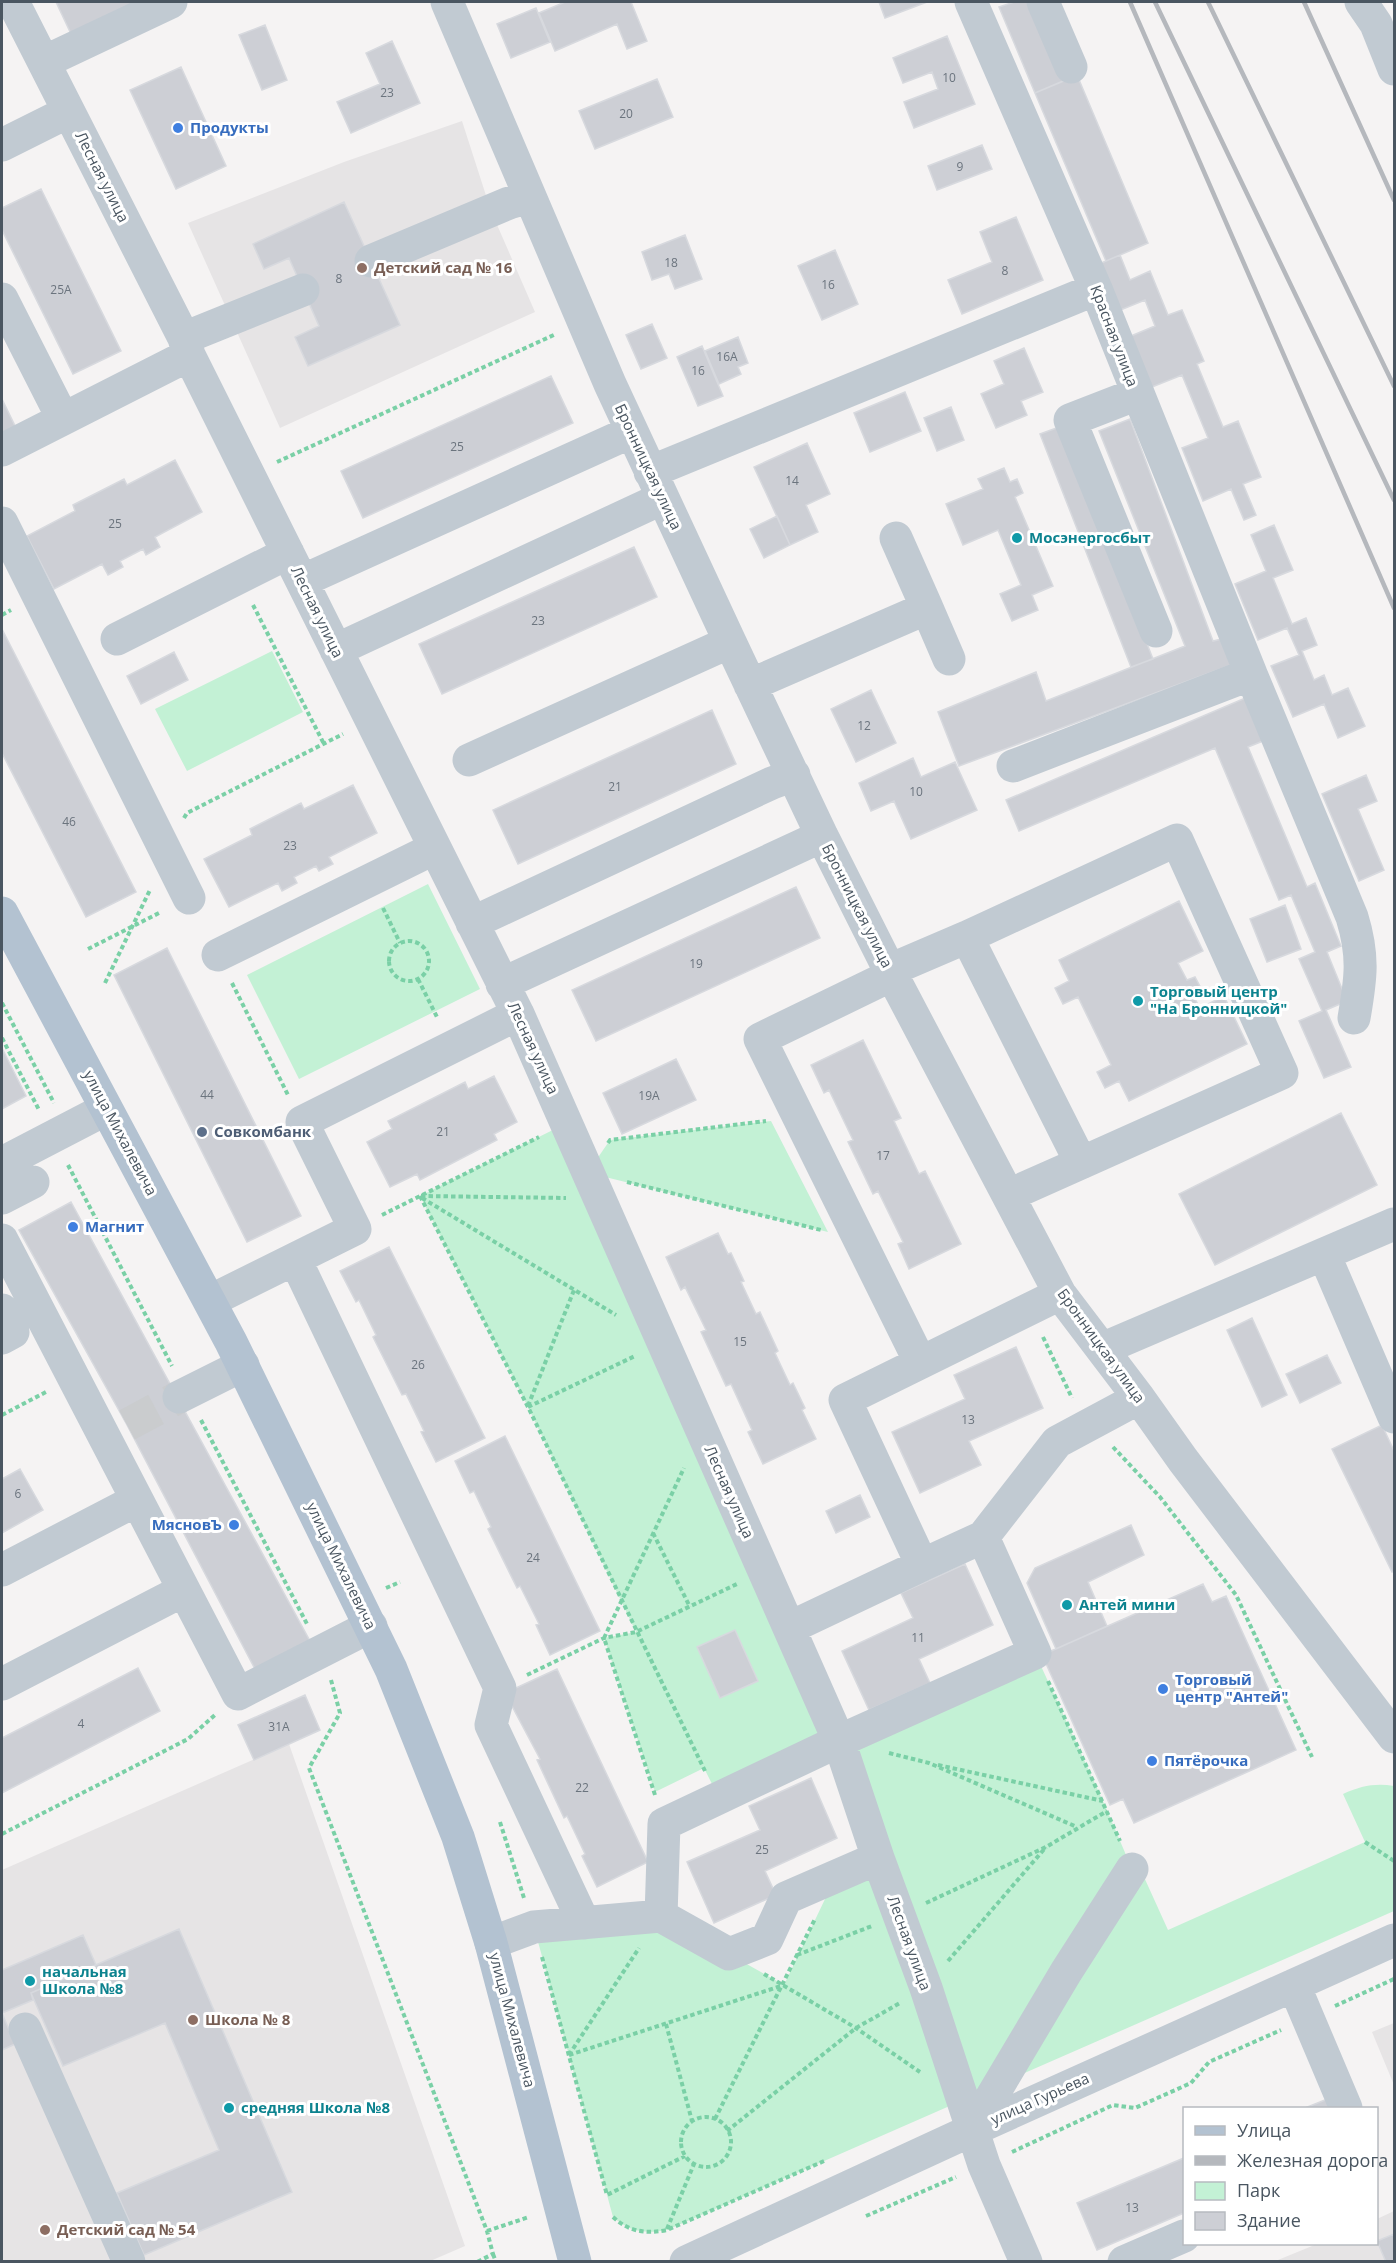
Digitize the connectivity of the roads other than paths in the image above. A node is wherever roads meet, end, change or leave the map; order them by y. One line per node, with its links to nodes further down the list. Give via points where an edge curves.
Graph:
1 (13, 2): 7 (street, Лесная улица)
2 (171, 2): 7 (street)
3 (447, 2): 12 (street, Бронницкая улица)
4 (971, 2): 14 (street, Красная улица)
5 (1043, 2): 8 (street)
6 (1377, 14): 9 (street)
7 (44, 62): 10 (street, Лесная улица)
8 (1071, 67)
9 (1395, 69)
10 (68, 112): 11 (street); 17 (street, Лесная улица)
11 (2, 145)
12 (530, 197): 13 (street); 20 (street, Бронницкая улица)
13 (371, 261)
14 (1096, 289): 18 (street, Красная улица); 22 (street)
15 (303, 290): 17 (street)
16 (2, 299): 19 (street)
17 (186, 346): 19 (street); 25 (street, Лесная улица)
18 (1137, 394): 27 (street, via 1070,420); 32 (street, Красная улица)
19 (63, 419): 21 (street)
20 (631, 432): 22 (street, Бронницкая улица); 25 (street)
21 (2, 450)
22 (657, 485): 29 (street, Бронницкая улица); 30 (street)
23 (2, 523): 39 (street)
24 (896, 538): 26 (street)
25 (295, 567): 28 (street, via 240,578); 30 (street, Лесная улица)
26 (927, 608): 31 (street); 33 (street)
27 (1156, 631)
28 (117, 639)
29 (730, 642): 33 (street, Бронницкая улица); 34 (street)
30 (336, 650): 38 (street, Лесная улица)
31 (949, 659)
32 (1251, 674): 35 (street); 47 (street, Красная улица, via 1354,924 1361,956)
33 (750, 685): 36 (street, Бронницкая улица)
34 (469, 760)
35 (1013, 766)
36 (794, 776): 37 (street, Бронницкая улица); 41 (street)
37 (822, 836): 44 (street, Бронницкая улица); 45 (street)
38 (435, 848): 41 (street, Лесная улица); 43 (street)
39 (189, 898)
40 (2, 913): 48 (main road, улица Михалевича)
41 (472, 923): 45 (street, Лесная улица)
42 (968, 937): 44 (street); 50 (street); 50 (street, via 1177,840 1282,1073)
43 (218, 955)
44 (891, 972): 52 (street, Бронницкая улица); 63 (street, via 760,1039)
45 (502, 984): 46 (street, Лесная улица)
46 (518, 1014): 57 (street, via 302,1122 355,1229); 74 (street, Лесная улица)
47 (1354, 1018)
48 (106, 1109): 49 (street); 59 (main road, улица Михалевича)
49 (2, 1163)
50 (1081, 1163): 52 (street)
51 (33, 1182): 53 (street)
52 (1009, 1196): 58 (street, Бронницкая улица)
53 (2, 1198)
54 (1395, 1224): 56 (street)
55 (2, 1240): 68 (street, via 73,1378 115,1431)
56 (1324, 1254): 62 (street); 67 (street)
57 (295, 1259): 59 (street); 81 (street, via 500,1688 491,1725)
58 (1060, 1294): 62 (street, Бронницкая улица); 63 (street)
59 (210, 1301): 64 (main road, улица Михалевича)
60 (2, 1310): 61 (street, via 13,1332)
61 (2, 1338)
62 (1102, 1349): 66 (street, Бронницкая улица)
63 (920, 1362): 70 (street, via 845,1400)
64 (243, 1365): 65 (street); 73 (main road, улица Михалевича)
65 (183, 1395)
66 (1139, 1398): 69 (street, via 1057,1442); 76 (street, Бронницкая улица)
67 (1395, 1417)
68 (137, 1500): 71 (street); 72 (street)
69 (983, 1537): 70 (street); 77 (street, via 1035,1653)
70 (922, 1565): 74 (street)
71 (2, 1570)
72 (184, 1590): 73 (street, via 238,1695); 75 (street)
73 (370, 1626): 83 (main road, улица Михалевича, via 392,1669 458,1837)
74 (789, 1628): 77 (street, Лесная улица)
75 (2, 1684)
76 (1395, 1737)
77 (839, 1741): 78 (street, Лесная улица); 80 (street, via 664,1824)
78 (878, 1858): 80 (street, via 786,1898 767,1939 729,1954); 87 (street, Лесная улица)
79 (1132, 1869): 87 (street)
80 (661, 1916): 81 (street)
81 (584, 1923): 83 (street, via 534,1927)
82 (1395, 1940): 84 (street, улица Гурьева)
83 (491, 1943): 91 (main road, улица Михалевича)
84 (1294, 1985): 86 (street); 87 (street, улица Гурьева)
85 (25, 2029): 90 (street)
86 (1345, 2107)
87 (972, 2130): 92 (street, улица Гурьева); 93 (street, Лесная улица)
88 (1183, 2237): 89 (street)
89 (1132, 2260)
90 (129, 2262)
91 (575, 2262)
92 (686, 2262)
93 (1026, 2262)

